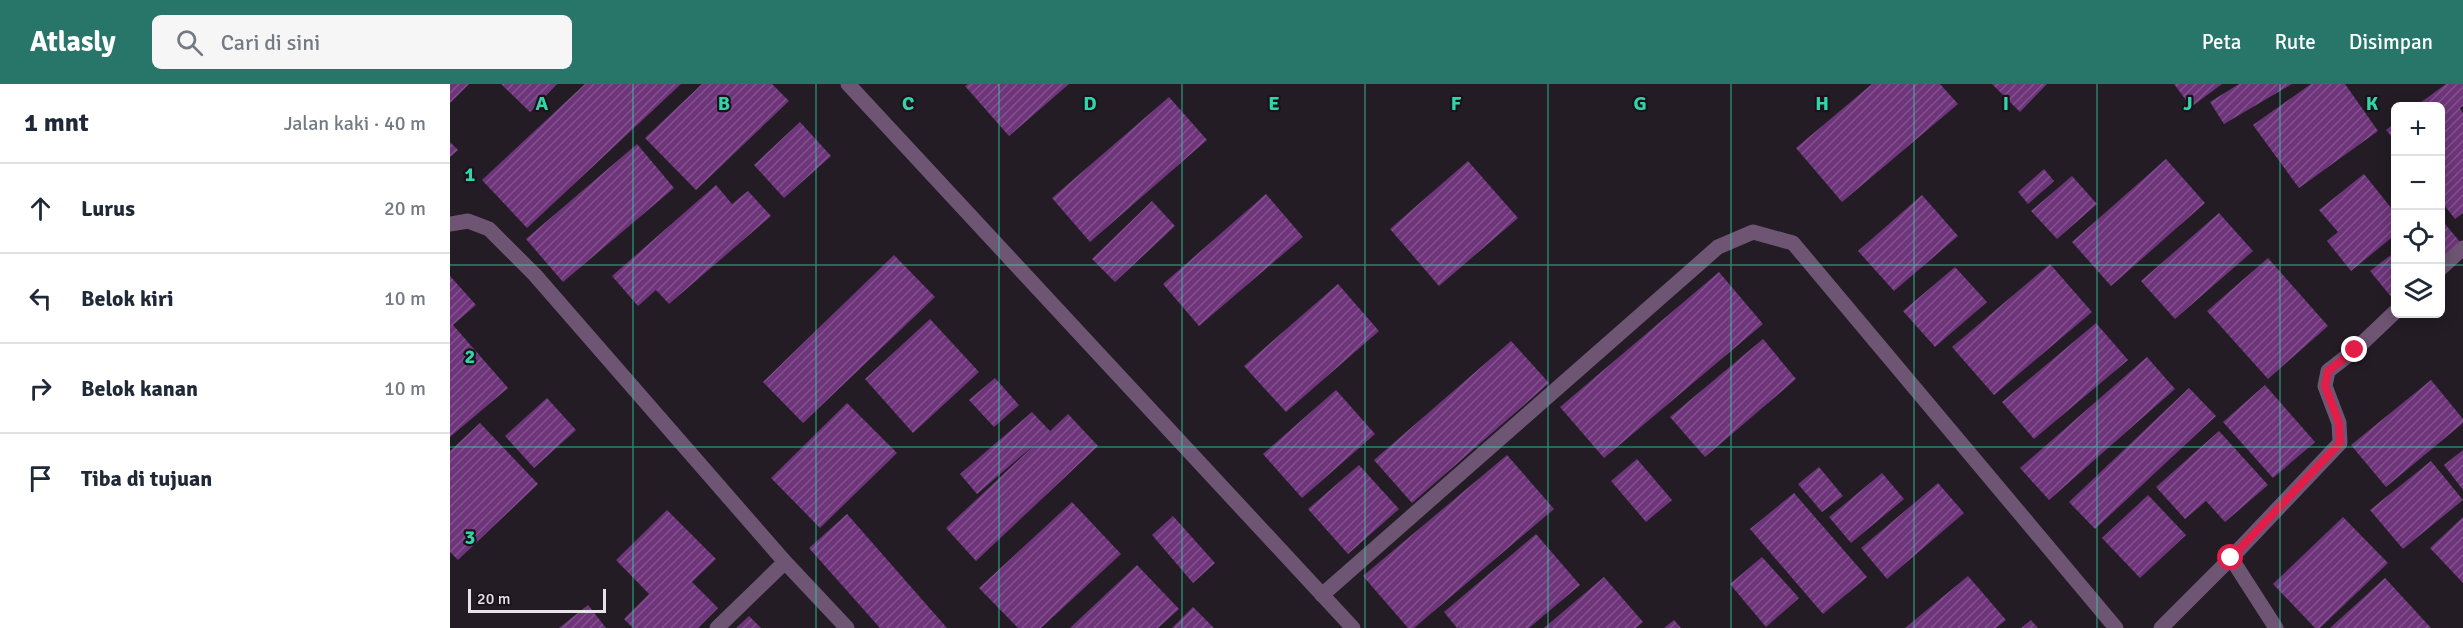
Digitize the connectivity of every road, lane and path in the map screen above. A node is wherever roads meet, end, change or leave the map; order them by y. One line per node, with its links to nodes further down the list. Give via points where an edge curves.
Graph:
1 (848, 84): 8 (street)
2 (450, 224): 7 (street, via 468,221 489,230 528,267)
3 (2463, 248): 4 (street)
4 (2445, 264)
5 (2391, 317): 6 (street, via 2328,371 2325,386 2339,423 2340,443)
6 (2231, 558): 13 (street); 14 (street)
7 (785, 562): 9 (street); 10 (street)
8 (1322, 595): 11 (street); 12 (street, via 1718,247 1753,232 1793,243)
9 (717, 628)
10 (847, 628)
11 (1353, 628)
12 (2116, 628)
13 (2161, 628)
14 (2276, 628)

